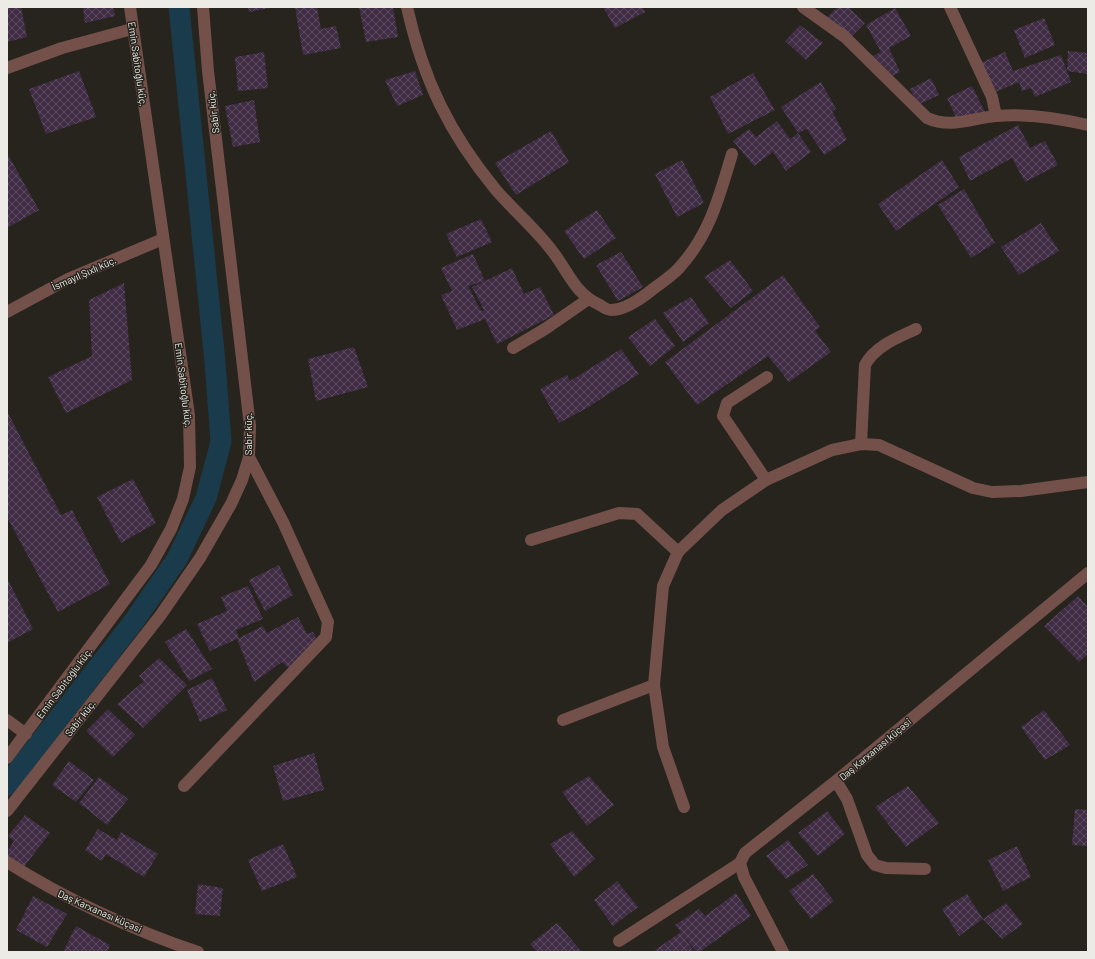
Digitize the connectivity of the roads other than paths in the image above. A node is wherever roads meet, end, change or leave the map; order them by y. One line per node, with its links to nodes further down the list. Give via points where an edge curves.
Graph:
1 (130, 7): 6 (street, Emin Sabitoğlu küç.)
2 (203, 7): 18 (street, Sabir küç., via 208,71 250,426)
3 (407, 7): 12 (street, via 421,62 439,106 466,151 497,191 554,253)
4 (803, 7): 8 (street, via 844,37 927,118 951,124)
5 (950, 7): 8 (street, via 992,97)
6 (132, 29): 7 (street, via 62,48); 11 (street, Emin Sabitoğlu küç.)
7 (7, 68)
8 (996, 116): 9 (street, via 1027,116)
9 (1088, 125)
10 (732, 154): 12 (street, via 713,215 699,243 678,269 645,296 626,306 610,310)
11 (163, 239): 13 (street, İsmayıl Şıxlı küç., via 68,278); 27 (street, Emin Sabitoğlu küç., via 189,415 190,467 183,499 171,529 151,565)
12 (587, 300): 15 (street)
13 (7, 312)
14 (916, 329): 17 (street, via 888,343 870,356 865,365)
15 (513, 348)
16 (766, 377): 19 (street, via 727,403 723,416)
17 (861, 444): 19 (street, via 832,450); 20 (street, via 879,445 973,488 992,492 1021,491)
18 (249, 457): 30 (street, via 283,522 328,622 326,637); 32 (street, Sabir küç., via 231,504 200,558 160,616)
19 (766, 480): 22 (street, via 722,510)
20 (1088, 482)
21 (531, 540): 22 (street, via 619,512 637,514)
22 (678, 552): 24 (street, via 663,586)
23 (1088, 573): 29 (street, Daş Karxanası küçəsi)
24 (654, 685): 26 (street); 31 (street, via 663,747)
25 (7, 720): 27 (street)
26 (563, 720)
27 (26, 734): 28 (street, Emin Sabitoğlu küç.)
28 (7, 758)
29 (836, 781): 34 (street, Daş Karxanası küçəsi, via 745,853); 35 (street, via 847,799 867,855 875,865 886,868)
30 (184, 786)
31 (684, 808)
32 (7, 811)
33 (7, 862): 37 (street, Daş Karxanası küçəsi, via 74,900 176,945)
34 (740, 863): 36 (street, Daş Karxanası küçəsi); 38 (street, via 744,877)
35 (925, 869)
36 (619, 941)
37 (198, 952)
38 (783, 952)

